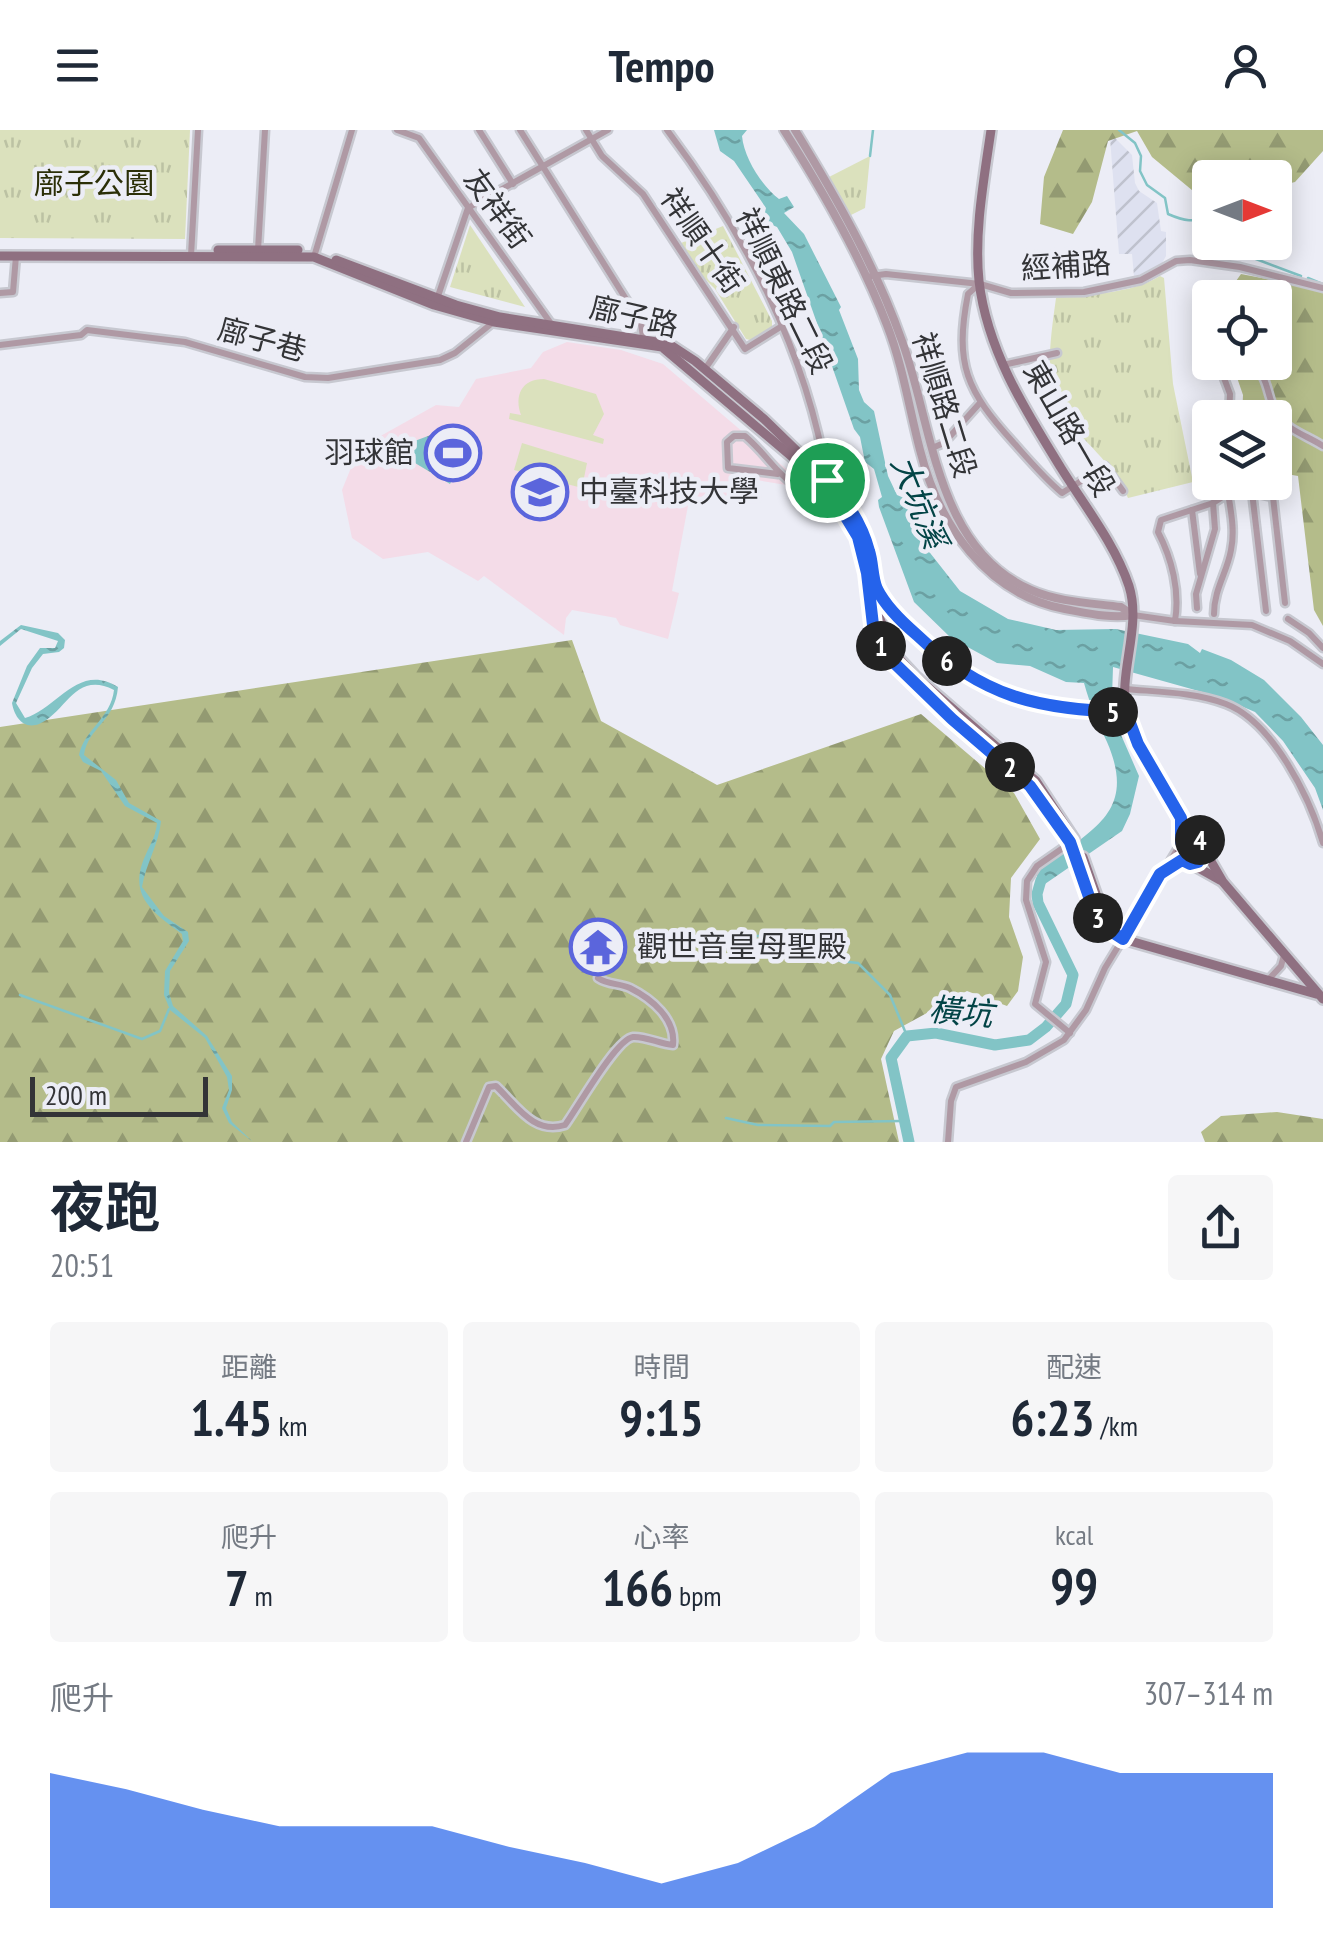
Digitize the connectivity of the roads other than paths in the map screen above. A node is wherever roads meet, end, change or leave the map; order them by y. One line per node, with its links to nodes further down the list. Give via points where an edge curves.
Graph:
1 (198, 130): 19 (street)
2 (265, 130): 17 (street)
3 (352, 130): 20 (street)
4 (397, 130): 16 (street, 友祥街, via 419,138)
5 (480, 130): 15 (street)
6 (520, 130): 14 (street)
7 (586, 130): 13 (street, 祥順十街)
8 (608, 130): 13 (street)
9 (667, 130): 29 (street, 祥順東路二段, via 708,189)
10 (784, 130): 22 (street, 祥順路二段)
11 (796, 130): 22 (street, 祥順路二段)
12 (991, 130): 23 (main road, 東山路一段)
13 (592, 139): 14 (street); 30 (street, 祥順十街, via 643,194)
14 (544, 168): 15 (street); 31 (street, via 641,323)
15 (513, 184): 16 (street)
16 (468, 208): 26 (street); 28 (street, 友祥街)
17 (258, 252): 19 (main road, 廍子路); 20 (main road, 廍子路)
18 (0, 253): 19 (main road, 廍子路); 21 (main road, 廍子路)
19 (191, 253): 21 (main road, 廍子路)
20 (315, 254): 26 (main road, 廍子路)
21 (16, 256): 25 (street, via 13,292)
22 (870, 276): 23 (street, 經補路); 39 (street, 祥順路二段, via 908,360); 56 (street, 祥順路二段, via 905,378 923,462 968,550 993,578 1029,600)
23 (980, 284): 24 (street, 經補路, via 1011,294 1098,291 1190,260); 34 (main road, 東山路一段); 37 (street, via 968,294 962,342)
24 (1323, 288)
25 (0, 292)
26 (436, 301): 27 (main road, 廍子路)
27 (497, 320): 28 (main road, 廍子路); 31 (main road, 廍子路); 32 (street, 廍子巷, via 440,360 328,378 118,331)
28 (552, 325): 31 (main road, 廍子路)
29 (782, 326): 30 (street, 祥順十街, via 746,349); 41 (street, 祥順東路二段, via 813,405)
30 (734, 327): 35 (street)
31 (644, 342): 35 (main road, 廍子路, via 669,344); 41 (main road, 廍子路, via 688,366)
32 (0, 344)
33 (1056, 353): 34 (street)
34 (1002, 365): 42 (main road, 東山路一段)
35 (705, 370): 41 (main road, 廍子路)
36 (1267, 380): 38 (street, via 1278,416)
37 (979, 404): 39 (street, via 944,444); 42 (street, via 1053,486 1062,493)
38 (1323, 446)
39 (930, 448): 56 (street, 祥順路二段, via 960,521 1001,571 1040,594 1121,606)
40 (778, 474): 40 (street, via 745,436 727,442 728,468); 43 (street, via 812,493)
41 (825, 481): 43 (main road, 廍子路)
42 (1074, 487): 44 (street, via 1105,466); 56 (main road, 東山路一段, via 1123,571)
43 (834, 491): 52 (main road, 廍子路, via 860,525); 66 (main road, 廍子路, via 858,537 873,625 886,655 1030,786)
44 (1123, 492)
45 (1217, 500): 49 (street)
46 (1226, 500): 57 (street, via 1231,554 1214,594)
47 (1253, 500): 55 (street)
48 (1274, 500): 53 (street)
49 (1213, 503): 50 (street); 51 (street, via 1216,529)
50 (1192, 510): 51 (street); 59 (street, via 1158,525 1171,558)
51 (1200, 576): 54 (street)
52 (876, 588): 63 (street, via 958,670 1003,694); 66 (main road, 廍子路, via 882,631 893,652 1036,781)
53 (1285, 604)
54 (1197, 608)
55 (1266, 611)
56 (1133, 614): 59 (street); 62 (main road, 東山路一段)
57 (1214, 614)
58 (1288, 620): 60 (street)
59 (1175, 621): 61 (street, via 1252,625)
60 (1323, 648)
61 (1323, 664)
62 (1125, 684): 63 (main road, 東山路一段); 67 (street, via 1205,698 1254,722 1306,796)
63 (1122, 712): 64 (main road)
64 (1181, 818): 65 (main road); 68 (main road)
65 (1194, 838): 68 (main road); 69 (main road)
66 (1073, 842): 74 (main road, via 1102,912); 79 (street, via 1037,866 1026,900 1046,962 1035,1004)
67 (1323, 843)
68 (1180, 845): 70 (main road); 72 (street)
69 (1205, 851): 71 (main road); 73 (main road)
70 (1182, 860): 71 (main road); 72 (street)
71 (1194, 864): 73 (main road)
72 (1160, 874): 74 (street)
73 (1223, 882): 75 (main road)
74 (1123, 939): 77 (main road); 79 (street)
75 (1282, 949): 77 (street, via 1282,964); 78 (main road)
76 (598, 978): 80 (street, via 630,988 660,1010 672,1027 672,1045 631,1037 620,1043 565,1126 552,1129 540,1128 496,1086 489,1087)
77 (1270, 979): 78 (main road)
78 (1320, 997)
79 (1070, 1033): 81 (street, via 1026,1062 956,1087)
80 (466, 1142)
81 (948, 1142)

